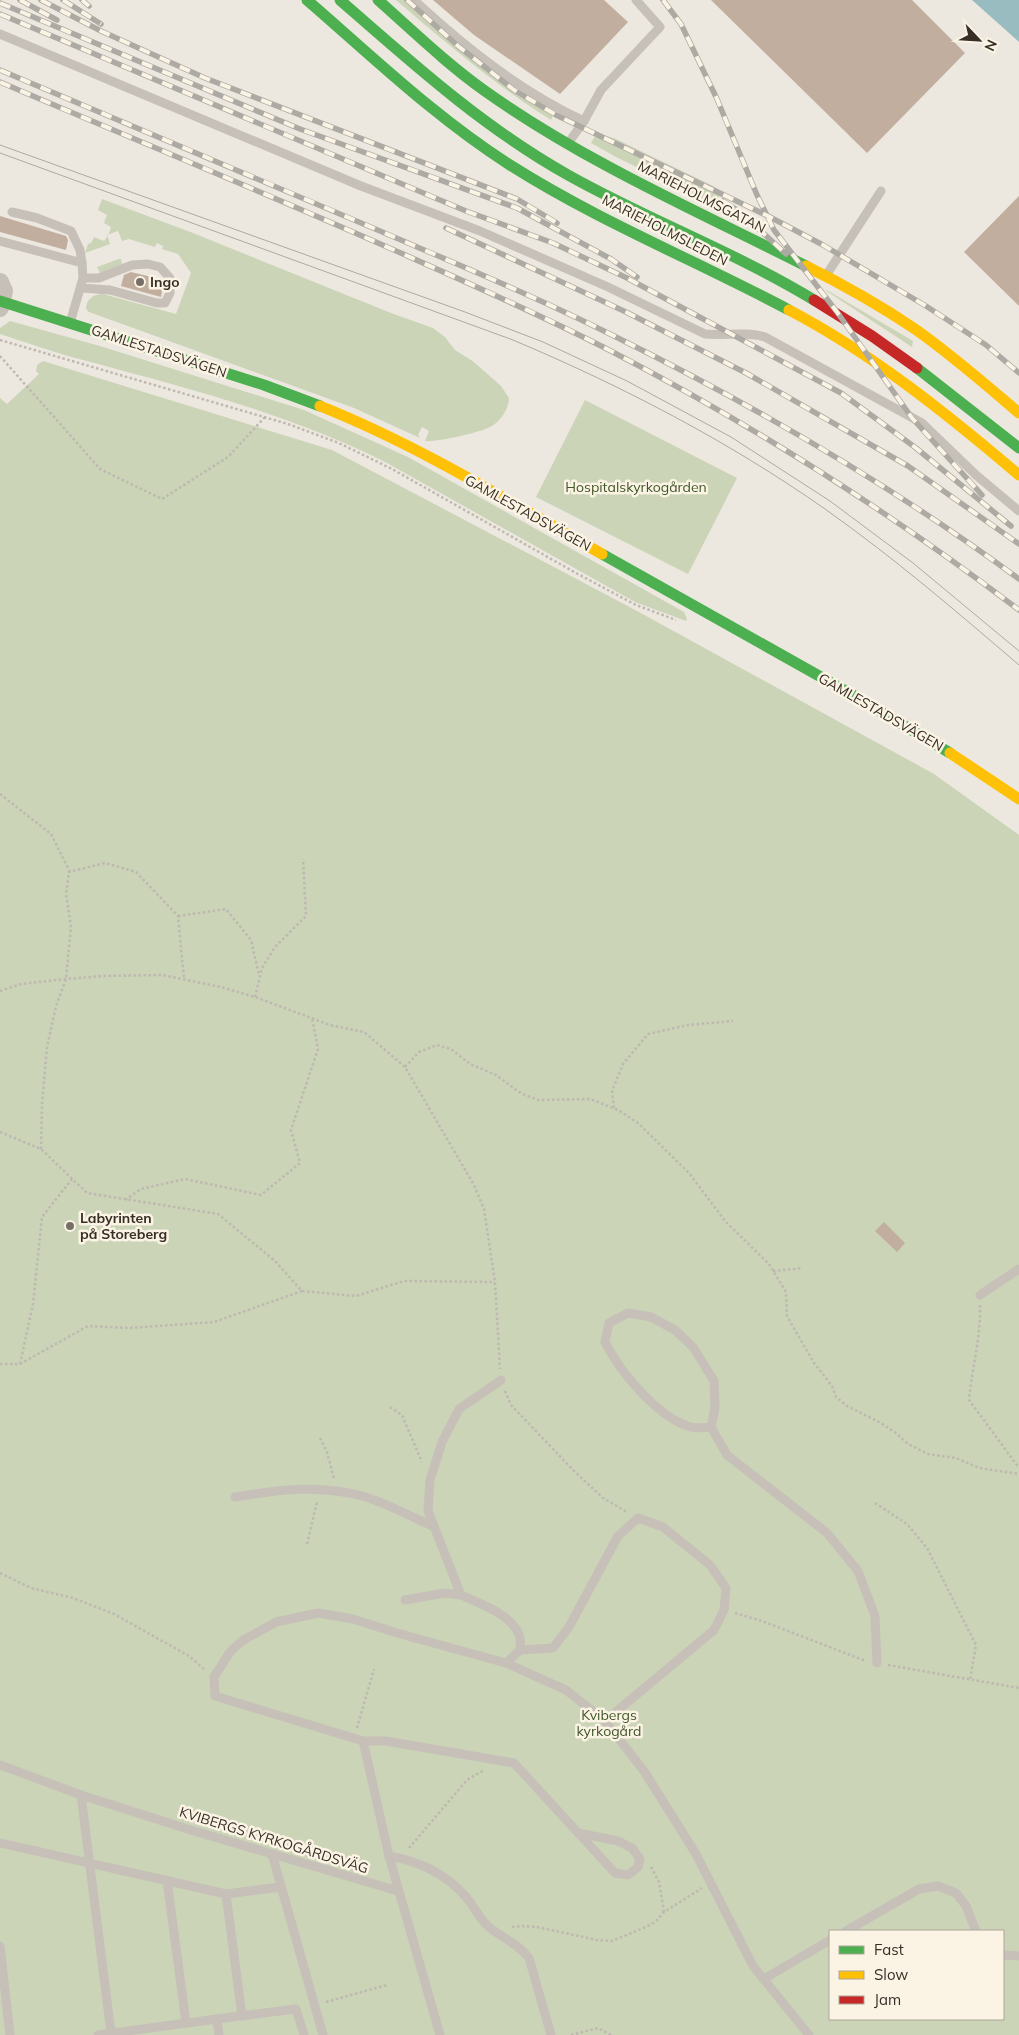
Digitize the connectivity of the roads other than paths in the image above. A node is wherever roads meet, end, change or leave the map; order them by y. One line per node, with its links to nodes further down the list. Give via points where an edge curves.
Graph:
1 (307, 0): 21 (main road, MARIEHOLMSLEDEN, via 464,133 510,165 557,193 692,259 833,335 902,382)
2 (340, 0): 20 (main road, MARIEHOLMSLEDEN, via 464,106 502,134 548,164 604,194 777,279 850,320 937,381)
3 (378, 0): 8 (main road, MARIEHOLMSGATAN, via 474,83)
4 (414, 0): 7 (lane, via 447,31 503,74 555,108)
5 (636, 0): 7 (lane, via 660,27 600,90)
6 (0, 34): 22 (lane, via 352,182 480,231 705,334 742,333 765,337 922,423)
7 (584, 121): 8 (lane)
8 (568, 144): 13 (main road, MARIEHOLMSGATAN)
9 (881, 190): 13 (lane)
10 (12, 212): 12 (lane, via 72,230)
11 (0, 241): 12 (lane)
12 (82, 263): 14 (lane)
13 (825, 277): 19 (main road, MARIEHOLMSGATAN, via 899,318)
14 (83, 278): 16 (lane); 16 (lane, via 99,278 132,265 148,264 160,267 170,278 170,293 165,303 157,304 110,290)
15 (0, 282): 17 (street, GAMLESTADSVÄGEN, via 4,291)
16 (82, 288): 18 (lane)
17 (1, 304): 18 (main road, GAMLESTADSVÄGEN)
18 (70, 323): 23 (main road, GAMLESTADSVÄGEN, via 298,397 410,446 854,695)
19 (1019, 413)
20 (1019, 448)
21 (1019, 475)
22 (1019, 511)
23 (1019, 799)
24 (1019, 1269): 25 (lane)
25 (980, 1295)
26 (500, 1380): 29 (lane, via 459,1409 442,1442 430,1480 428,1511)
27 (711, 1427): 27 (lane, via 715,1408 714,1381 693,1347 675,1330 651,1318 628,1314 609,1323 605,1342 642,1394 692,1428); 34 (lane, via 727,1455 827,1533 858,1571 875,1616)
28 (235, 1497): 29 (lane, via 282,1489 335,1490 364,1496)
29 (433, 1526): 30 (lane)
30 (461, 1595): 31 (lane, via 445,1592); 32 (lane, via 494,1610 514,1625 520,1639)
31 (405, 1600)
32 (520, 1650): 33 (lane); 35 (lane, via 553,1648 569,1627 618,1536 638,1518 663,1527 710,1565 726,1588 724,1610 714,1630)
33 (506, 1663): 35 (lane, via 566,1690); 36 (lane, via 353,1619 318,1613 276,1622 242,1641 230,1652 214,1677 215,1696)
34 (877, 1663)
35 (605, 1721): 54 (lane, via 644,1771 696,1854 752,1966)
36 (363, 1741): 39 (lane, via 514,1763); 42 (lane)
37 (0, 1764): 38 (lane, KVIBERGS KYRKOGÅRDSVÄG)
38 (81, 1795): 41 (lane, KVIBERGS KYRKOGÅRDSVÄG); 43 (lane)
39 (578, 1833): 39 (lane, via 618,1841 632,1848 640,1859 638,1866 628,1875 615,1873)
40 (0, 1843): 43 (lane)
41 (272, 1854): 45 (lane); 46 (lane, KVIBERGS KYRKOGÅRDSVÄG)
42 (389, 1856): 46 (lane); 65 (lane, via 413,1861 439,1874 465,1896 487,1926 523,1950 529,1958)
43 (90, 1863): 44 (lane); 58 (lane)
44 (167, 1880): 47 (lane); 57 (lane)
45 (280, 1886): 47 (lane); 63 (lane)
46 (398, 1891): 64 (lane)
47 (226, 1894): 55 (lane)
48 (848, 1930): 49 (lane, via 920,1889 938,1886 956,1893 966,1906)
49 (976, 1930)
50 (829, 1941): 54 (lane)
51 (0, 1946): 59 (lane)
52 (1004, 1955): 53 (lane)
53 (1019, 1956)
54 (764, 1979): 66 (lane)
55 (242, 2016): 56 (lane); 62 (lane, via 296,2009)
56 (217, 2019): 57 (lane); 61 (lane)
57 (186, 2023): 58 (lane)
58 (111, 2034): 60 (lane)
59 (10, 2035)
60 (98, 2035)
61 (219, 2035)
62 (304, 2035)
63 (323, 2035)
64 (440, 2035)
65 (551, 2035)
66 (809, 2035)

